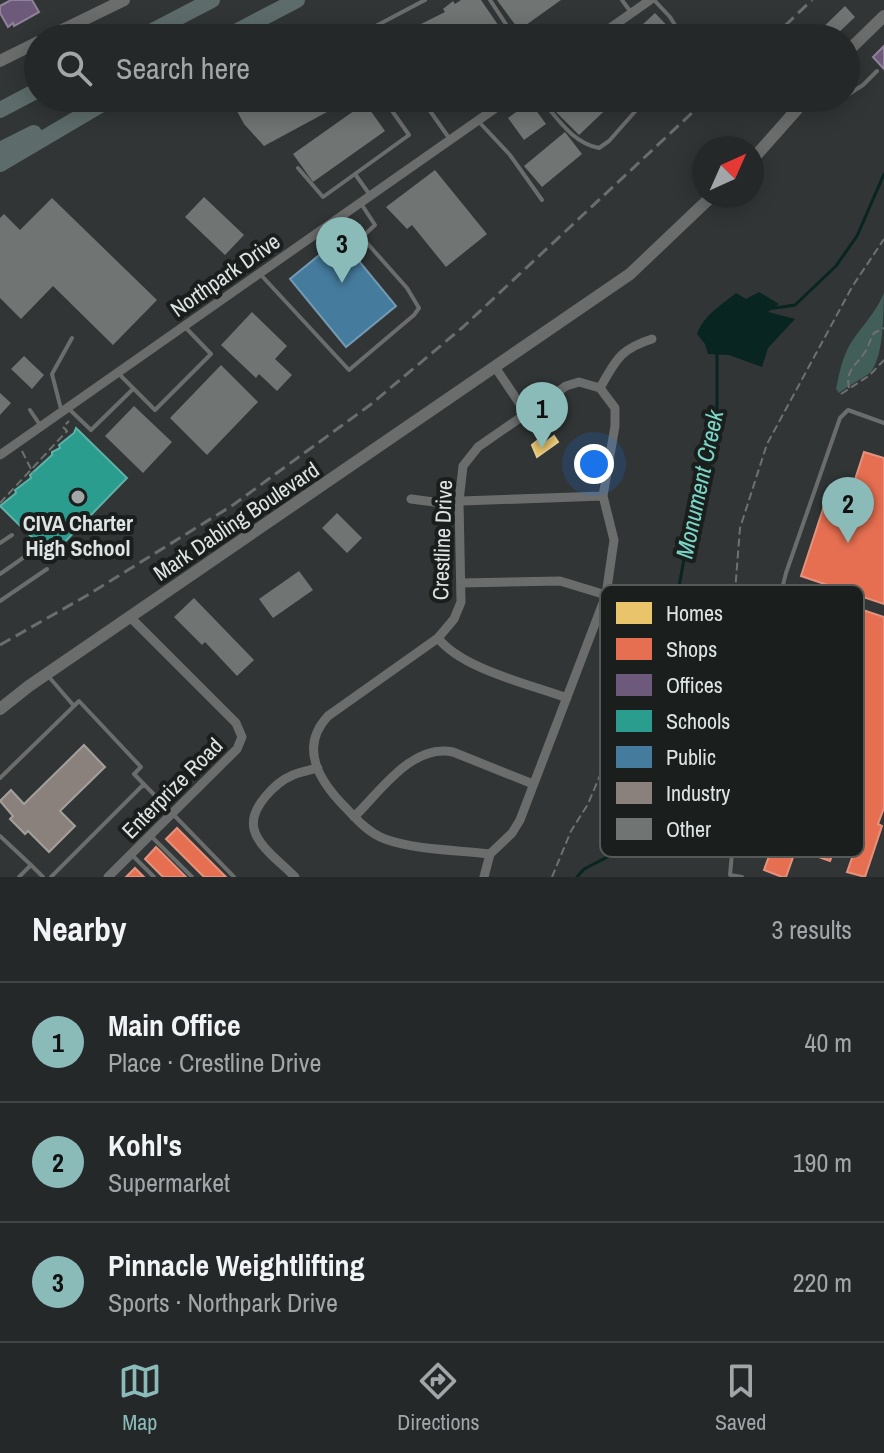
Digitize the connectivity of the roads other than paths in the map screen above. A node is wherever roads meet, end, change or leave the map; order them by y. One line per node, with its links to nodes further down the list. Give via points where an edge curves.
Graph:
1 (212, 0): 11 (highway)
2 (297, 0): 12 (highway)
3 (425, 0): 13 (lane)
4 (490, 0): 14 (lane)
5 (622, 0): 8 (lane)
6 (652, 0): 8 (street); 16 (lane)
7 (115, 2): 10 (street)
8 (631, 13): 15 (street)
9 (884, 16): 17 (street)
10 (73, 24)
11 (166, 24)
12 (251, 24)
13 (380, 24)
14 (506, 24)
15 (616, 24)
16 (674, 24)
17 (860, 39)
18 (24, 47): 19 (street)
19 (2, 56)
20 (877, 71): 21 (lane)
21 (860, 87)
22 (24, 94): 24 (highway)
23 (24, 97): 25 (highway)
24 (0, 103)
25 (0, 110)
26 (76, 112): 37 (highway)
27 (88, 112): 38 (highway)
28 (393, 112): 40 (lane, via 409,135)
29 (431, 112): 35 (lane)
30 (491, 112): 34 (street, Northpark Drive)
31 (552, 112): 32 (lane, via 575,138 599,148)
32 (635, 112)
33 (795, 112): 36 (street)
34 (478, 121): 35 (street, Northpark Drive); 42 (lane)
35 (450, 140): 41 (street, Northpark Drive)
36 (764, 146)
37 (0, 150)
38 (0, 164)
39 (298, 168): 40 (lane, via 323,197)
40 (355, 174): 41 (lane)
41 (371, 196): 43 (street, Northpark Drive)
42 (542, 200)
43 (360, 203): 45 (street, Northpark Drive); 46 (lane, via 375,225)
44 (699, 208): 51 (street, Mark Dabling Boulevard, via 630,274)
45 (343, 216): 46 (lane); 47 (street, Northpark Drive)
46 (362, 237): 47 (lane, via 419,308 349,370)
47 (259, 274): 48 (street, Northpark Drive)
48 (184, 326): 52 (street, Northpark Drive); 54 (lane, via 211,354 155,410)
49 (72, 338): 55 (lane, via 52,374)
50 (652, 339): 53 (street, via 619,355)
51 (495, 367): 57 (street); 75 (street, Mark Dabling Boulevard)
52 (117, 373): 54 (lane); 55 (street, Northpark Drive)
53 (600, 388): 57 (street, Crestline Drive, via 572,383); 61 (street, via 616,416)
54 (133, 389): 55 (lane, via 91,430)
55 (64, 409): 59 (street, Northpark Drive)
56 (30, 410): 59 (lane)
57 (526, 413): 63 (street, Crestline Drive, via 471,454 460,475)
58 (884, 423): 71 (lane, via 848,410 840,418)
59 (40, 426): 60 (street, Northpark Drive)
60 (0, 455)
61 (603, 496): 63 (street); 70 (street, via 614,540)
62 (411, 499): 63 (street)
63 (459, 501): 69 (street, Crestline Drive)
64 (12, 535): 65 (lane)
65 (0, 543)
66 (30, 553): 68 (lane)
67 (47, 569): 73 (lane)
68 (0, 574)
69 (461, 583): 72 (street, via 560,581); 76 (street, Crestline Drive, via 458,611)
70 (607, 585)
71 (783, 585)
72 (600, 593)
73 (0, 601)
74 (600, 611): 78 (street)
75 (130, 617): 77 (street, Mark Dabling Boulevard); 85 (street, Enterprize Road, via 242,737 237,749)
76 (438, 638): 78 (street, via 465,661); 81 (street, Crestline Drive, via 322,723 313,749)
77 (47, 674): 79 (lane); 80 (street, Mark Dabling Boulevard)
78 (567, 698): 84 (street)
79 (74, 706): 82 (lane); 83 (lane, via 79,701 141,767 134,774)
80 (0, 709)
81 (318, 768): 86 (street, via 327,789); 100 (street, via 285,779 250,817 260,840)
82 (0, 778)
83 (144, 784): 85 (lane); 96 (lane)
84 (533, 784): 86 (street, via 440,745 407,764); 89 (street, via 520,820)
85 (173, 813): 87 (street, Enterprize Road); 99 (lane)
86 (354, 817): 89 (street, via 386,839)
87 (151, 835): 90 (street, Enterprize Road); 98 (lane)
88 (0, 836): 92 (lane)
89 (490, 854): 101 (street)
90 (131, 855): 93 (street, Enterprize Road); 97 (lane)
91 (732, 857): 102 (lane, via 730,875)
92 (31, 865): 94 (lane); 95 (lane)
93 (111, 876)
94 (19, 877)
95 (43, 877)
96 (51, 877)
97 (154, 877)
98 (192, 877)
99 (234, 877)
100 (295, 877)
101 (484, 877)
102 (742, 877)

